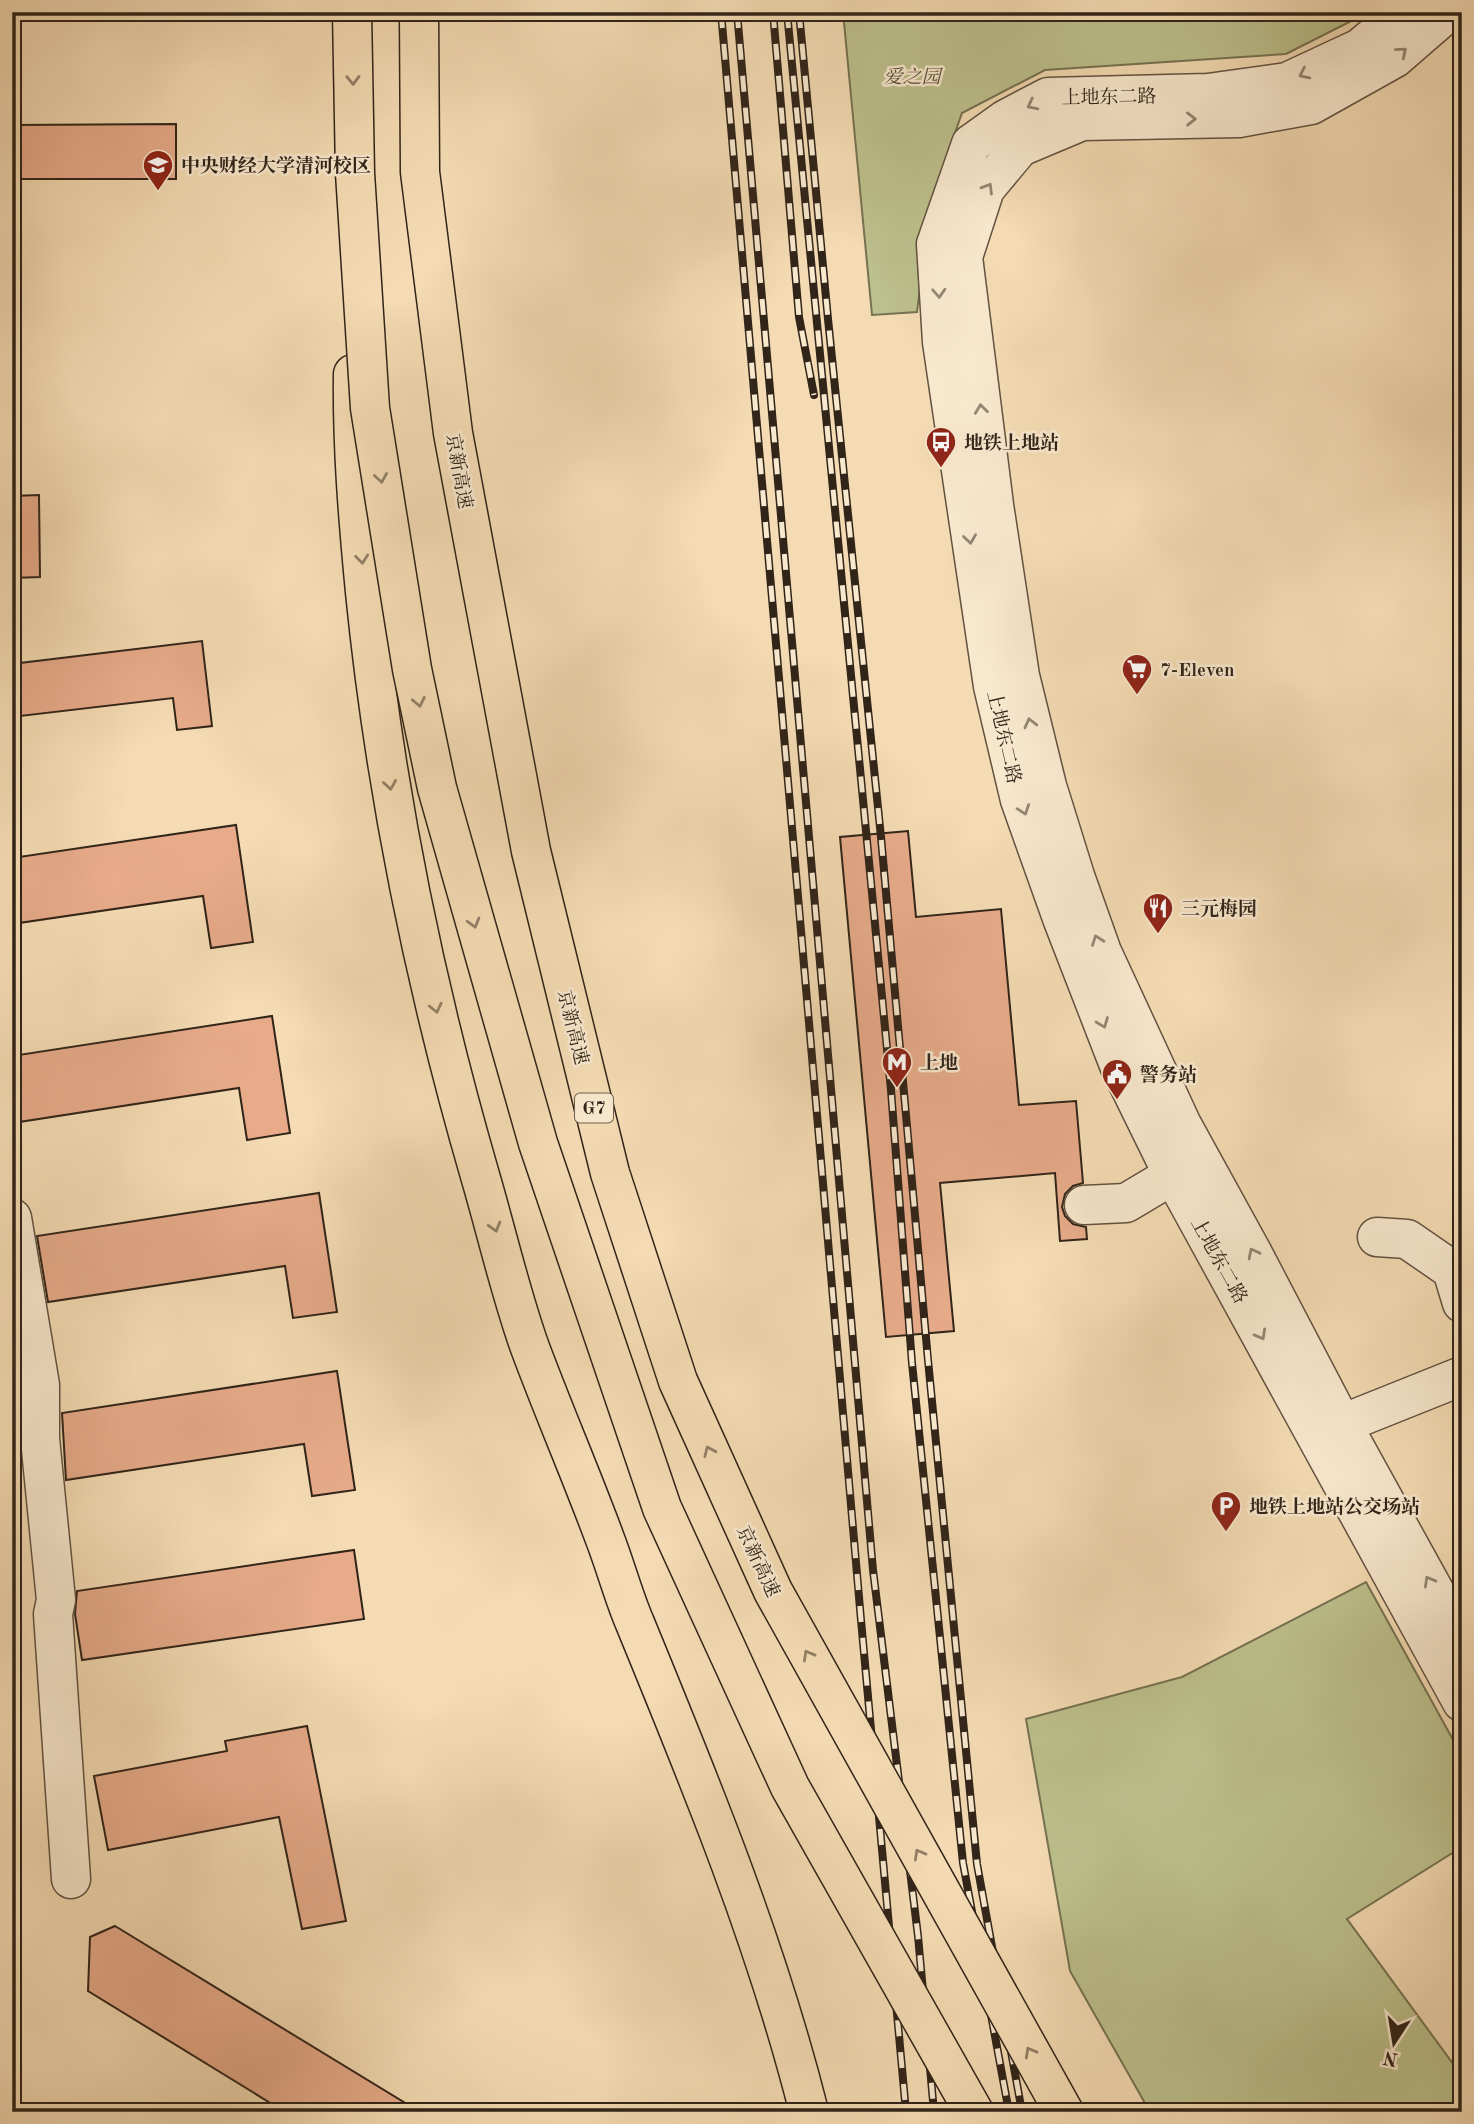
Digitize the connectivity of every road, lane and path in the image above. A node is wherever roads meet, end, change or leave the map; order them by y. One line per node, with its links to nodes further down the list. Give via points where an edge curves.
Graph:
1 (352, 12): 5 (highway, one-way to 5, bridge)
2 (419, 12): 18 (highway, 京新高速 / G7, one-way to 2, bridge, via 773,1591 678,1381 610,1173 531,851 453,433 420,172)
3 (1403, 12): 6 (street, 上地东二路, one-way to 6, via 1360,48 1287,82 1208,93 1048,97 971,144 936,244 943,342 1001,727 1020,800 1078,961 1119,1065)
4 (1448, 12): 12 (street, 上地东二路, one-way to 4, via 1171,1102 1102,952 1075,876 1018,664 964,257 985,189 1020,147 1082,121 1239,118 1311,105 1395,58)
5 (355, 173): 16 (highway, one-way to 16, bridge, via 355,488 391,795 426,968 456,1095 528,1342 750,1915); 17 (highway, one-way to 17, bridge, via 370,408 412,669 437,788 538,1143 662,1508 790,1787)
6 (1173, 1175): 7 (street, via 1126,1203); 14 (street, 上地东二路, one-way to 14)
7 (1084, 1205)
8 (12, 1218): 15 (street, via 40,1385)
9 (1377, 1237): 10 (street, via 1407,1239 1452,1270)
10 (1462, 1303)
11 (1462, 1376): 12 (street)
12 (1342, 1424): 13 (street, 上地东二路, one-way to 12)
13 (1462, 1641)
14 (1462, 1702)
15 (71, 1879)
16 (809, 2112)
17 (974, 2112)
18 (1064, 2112)

